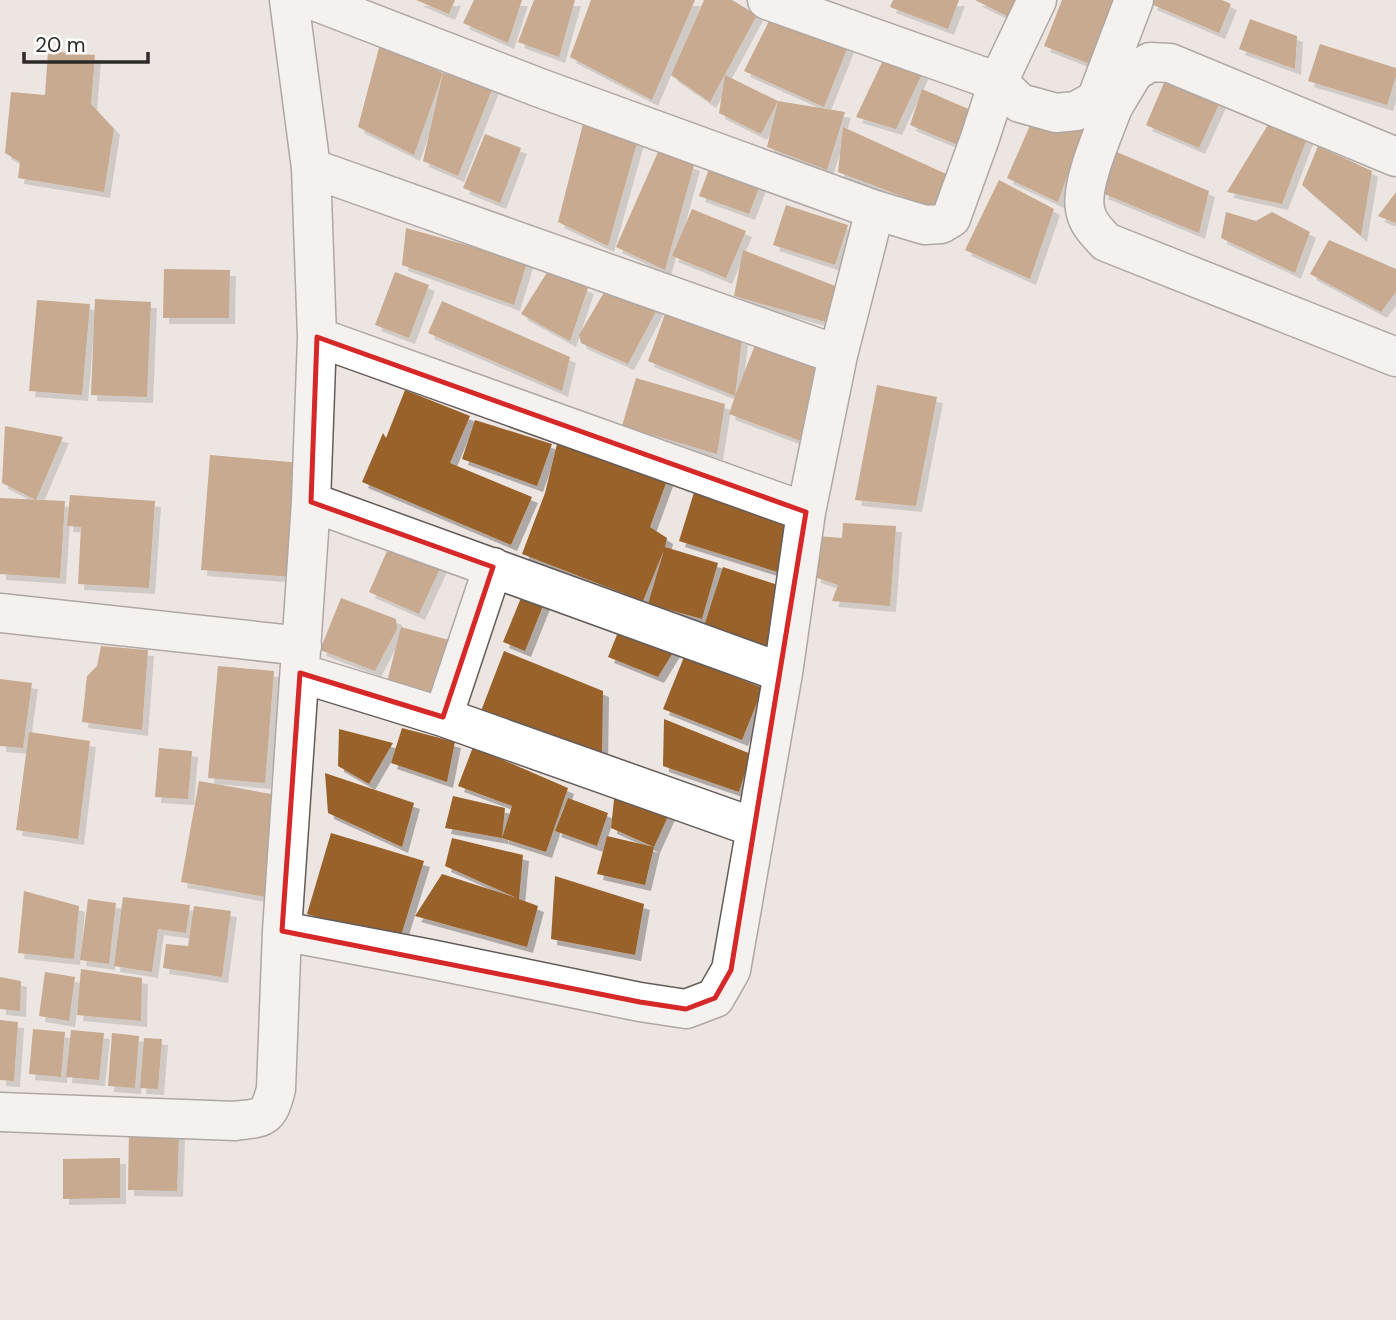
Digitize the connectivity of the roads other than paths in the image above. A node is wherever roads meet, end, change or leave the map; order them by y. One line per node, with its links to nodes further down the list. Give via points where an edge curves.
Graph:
1 (289, 0): 9 (street)
2 (312, 0): 10 (street)
3 (767, 0): 6 (street)
4 (1037, 0): 6 (street)
5 (1135, 0): 7 (street)
6 (998, 82): 7 (street, via 1020,103 1056,114); 10 (street, via 951,218 925,225)
7 (1105, 103): 8 (street, via 1150,62 1170,63); 13 (street, via 1084,208 1106,242)
8 (1396, 157)
9 (311, 167): 11 (street); 12 (street)
10 (875, 210): 12 (street)
11 (317, 337): 14 (street); 15 (street)
12 (838, 355): 15 (street)
13 (1396, 357)
14 (311, 502): 16 (street); 18 (street)
15 (806, 512): 19 (street)
16 (493, 567): 19 (street); 20 (street)
17 (0, 613): 18 (street)
18 (301, 659): 20 (street); 22 (street)
19 (783, 673): 21 (street)
20 (443, 717): 21 (street)
21 (756, 828): 22 (street, via 732,971 715,998 686,1009)
22 (282, 931): 23 (street, via 276,1089 271,1107 262,1117 235,1121)
23 (0, 1112)

